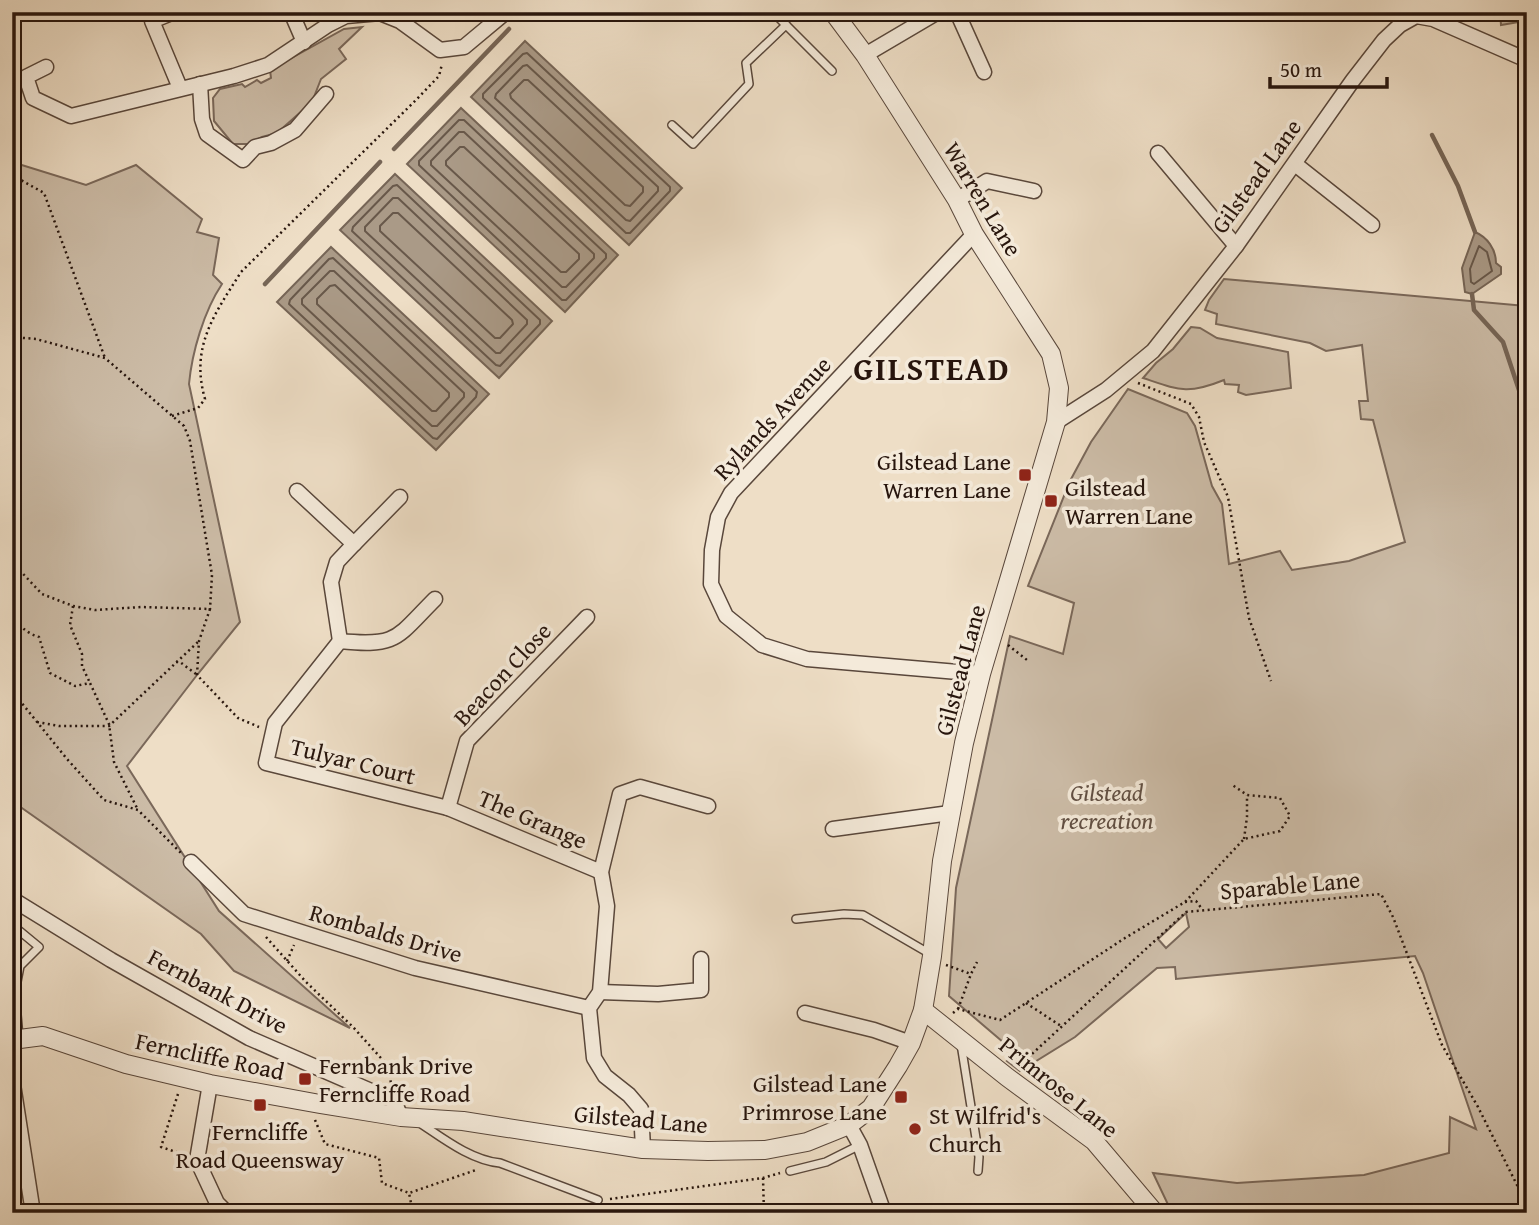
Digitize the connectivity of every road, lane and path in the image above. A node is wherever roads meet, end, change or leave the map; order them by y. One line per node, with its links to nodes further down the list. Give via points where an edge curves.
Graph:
1 (174, 12): 18 (street, via 152,21)
2 (291, 12): 10 (street)
3 (506, 12): 11 (street, via 464,47)
4 (773, 12): 9 (lane)
5 (833, 12): 12 (street, Warren Lane)
6 (938, 12): 12 (street)
7 (957, 12): 16 (street)
8 (404, 17): 10 (street, via 380,13 346,16); 11 (street)
9 (786, 26): 15 (lane); 20 (lane, via 746,63 750,84 693,144)
10 (304, 42): 17 (street, via 268,65)
11 (440, 50): 32 (path, via 439,76 241,272 205,335 199,360 205,399 198,408)
12 (865, 55): 25 (street, Warren Lane)
13 (1527, 60): 22 (street, Gilstead Lane, via 1449,24 1416,16 1384,40)
14 (46, 67): 18 (street, via 26,77 33,98 71,117)
15 (832, 71)
16 (984, 72)
17 (200, 84): 18 (street); 19 (street, via 207,134 243,160 255,147 295,130)
18 (180, 88)
19 (326, 94)
20 (672, 125)
21 (1158, 153): 28 (street)
22 (1295, 164): 26 (street); 28 (street, Gilstead Lane)
23 (12, 175): 30 (path, via 44,193)
24 (1034, 191): 25 (street, via 986,181)
25 (957, 200): 27 (street, Warren Lane)
26 (1372, 225)
27 (974, 234): 33 (street, Warren Lane, via 1051,354 1059,387); 50 (street, Rylands Avenue, via 732,493 718,517 711,584 726,616 762,645 807,659)
28 (1236, 246): 31 (street, Gilstead Lane, via 1153,351)
29 (12, 337): 30 (path)
30 (105, 358): 32 (path)
31 (1127, 374): 33 (street, Gilstead Lane); 52 (path, via 1159,394 1191,404 1199,417 1204,442 1228,497 1250,618)
32 (172, 416): 42 (path, via 184,426 190,441 212,575)
33 (1056, 422): 45 (street, Gilstead Lane)
34 (297, 491): 36 (street)
35 (400, 497): 36 (street)
36 (354, 544): 46 (street, via 337,562 331,582)
37 (12, 562): 38 (path)
38 (16, 568): 39 (path); 41 (path, via 42,594)
39 (12, 598)
40 (435, 599): 46 (street, via 393,640 371,644)
41 (73, 606): 42 (path, via 95,610); 53 (path, via 71,625)
42 (210, 609): 47 (path)
43 (12, 610): 53 (path, via 26,633 39,637 50,673 75,686)
44 (587, 617): 61 (street, Beacon Close, via 467,741)
45 (994, 635): 48 (path); 50 (street, Gilstead Lane)
46 (340, 640): 57 (street, Tulyar Court, via 275,723)
47 (199, 641): 49 (path); 51 (path)
48 (1027, 660)
49 (176, 662): 51 (path); 56 (path)
50 (981, 674): 63 (street, Gilstead Lane)
51 (197, 675): 57 (path, via 238,718)
52 (1271, 681)
53 (90, 683): 56 (path)
54 (12, 691): 55 (path)
55 (37, 722): 56 (path); 62 (path, via 104,800)
56 (109, 726): 62 (path, via 114,762)
57 (273, 733): 61 (street, Tulyar Court, via 266,763)
58 (1231, 784): 59 (path)
59 (1247, 795): 65 (path); 65 (path, via 1280,798 1290,816 1280,831)
60 (708, 806): 67 (street, via 640,788 620,794)
61 (448, 808): 67 (street, The Grange)
62 (138, 810): 66 (path)
63 (950, 813): 64 (street); 74 (street, Gilstead Lane)
64 (833, 829)
65 (1244, 839): 69 (path)
66 (191, 862): 71 (street, Rombalds Drive)
67 (601, 872): 78 (street, via 607,906)
68 (12, 899): 94 (street, Fernbank Drive, via 249,1038)
69 (1185, 902): 70 (path, via 1196,901); 79 (path)
70 (1203, 911): 85 (path, Sparable Lane, via 1186,912); 105 (path, Sparable Lane, via 1381,894 1442,1045)
71 (244, 914): 80 (street, Rombalds Drive, via 415,968); 94 (path, via 389,1068)
72 (796, 919): 74 (lane, via 863,915)
73 (16, 928): 86 (lane, via 39,947 20,967)
74 (932, 956): 77 (path); 82 (street, Gilstead Lane)
75 (701, 959): 78 (street, via 701,990)
76 (977, 962): 77 (path)
77 (971, 974): 81 (path)
78 (600, 992): 80 (street)
79 (1026, 1003): 81 (path, via 1000,1020); 85 (path)
80 (589, 1009): 97 (street, via 594,1058 605,1076 641,1109)
81 (958, 1009): 84 (path)
82 (923, 1010): 84 (street, Primrose Lane); 88 (street, Gilstead Lane)
83 (805, 1013): 88 (street)
84 (939, 1023): 87 (street, Primrose Lane)
85 (1062, 1027): 90 (path, Sparable Lane)
86 (15, 1039): 91 (street, Ferncliffe Road, via 43,1036)
87 (960, 1040): 90 (street, Primrose Lane); 101 (lane)
88 (911, 1043): 95 (street, Gilstead Lane, via 871,1108)
89 (12, 1077): 106 (street)
90 (1007, 1077): 112 (street, Primrose Lane, via 1094,1141)
91 (184, 1078): 92 (street, Ferncliffe Road); 98 (path, via 161,1147)
92 (210, 1084): 93 (street, Ferncliffe Road); 98 (street)
93 (320, 1104): 94 (street, Ferncliffe Road); 103 (path, via 315,1122 325,1144 379,1158 382,1183)
94 (402, 1112): 97 (street, Gilstead Lane); 99 (lane)
95 (849, 1125): 96 (street); 97 (street, Gilstead Lane, via 807,1142 765,1150)
96 (860, 1145): 100 (lane, via 826,1162); 111 (street)
97 (643, 1149)
98 (197, 1160): 107 (street)
99 (490, 1162): 103 (path, via 487,1168); 104 (lane)
100 (790, 1171): 102 (path)
101 (978, 1171)
102 (763, 1178): 104 (path); 110 (path)
103 (409, 1193): 108 (path)
104 (598, 1200): 109 (path)
105 (1527, 1205)
106 (33, 1213)
107 (227, 1213)
108 (413, 1213)
109 (616, 1213)
110 (764, 1213)
111 (884, 1213)
112 (1155, 1213)

